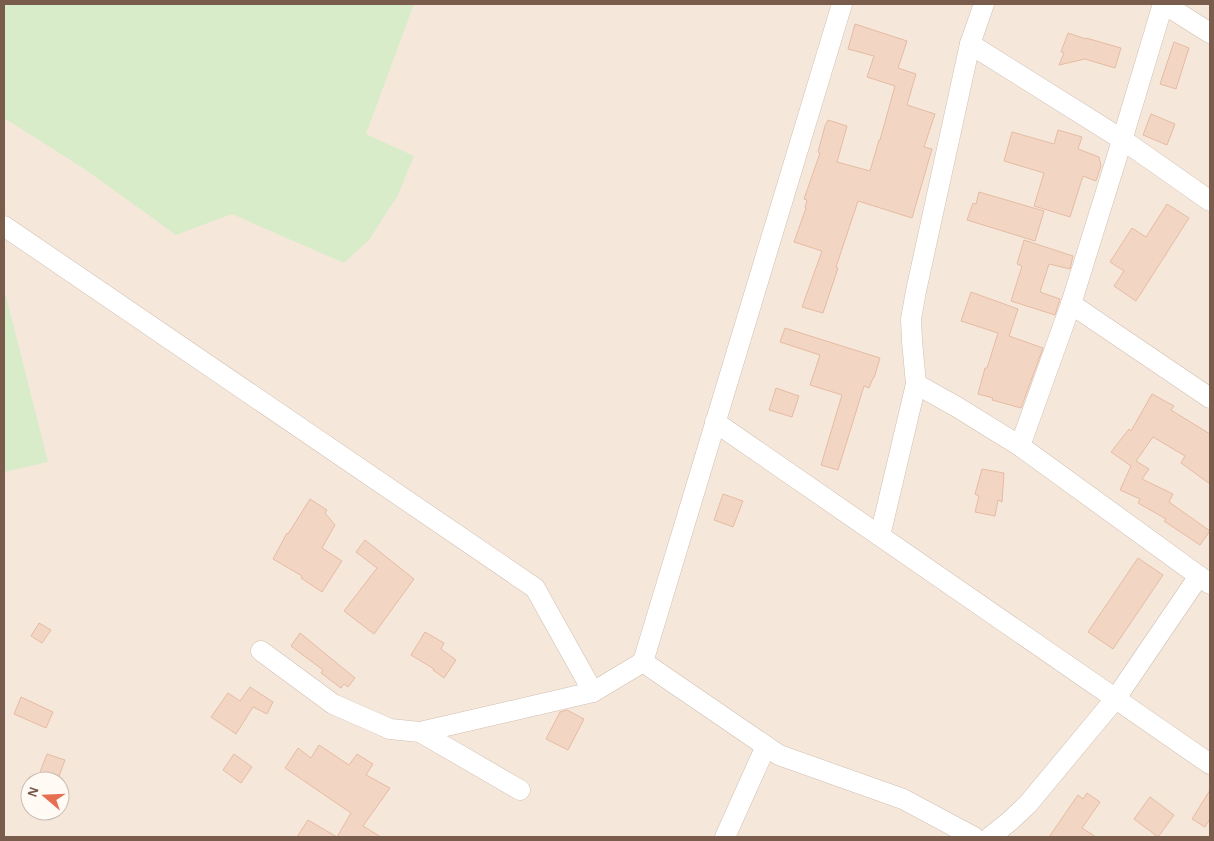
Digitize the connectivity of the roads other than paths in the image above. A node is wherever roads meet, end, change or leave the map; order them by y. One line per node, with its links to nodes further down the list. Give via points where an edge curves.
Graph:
1 (842, 4): 12 (street)
2 (984, 4): 5 (street)
3 (1163, 4): 4 (street); 6 (street)
4 (1210, 33)
5 (970, 44): 6 (street); 10 (street, via 911,319)
6 (1123, 140): 7 (street); 9 (street)
7 (1210, 201)
8 (4, 226): 18 (street, via 535,588)
9 (1071, 304): 11 (street); 13 (street)
10 (916, 384): 13 (street); 14 (street)
11 (1210, 398)
12 (715, 422): 14 (street); 17 (street)
13 (1020, 446): 15 (street)
14 (880, 536): 19 (street)
15 (1205, 580): 19 (street)
16 (261, 651): 20 (street, via 333,704 390,729)
17 (643, 662): 18 (street); 21 (street)
18 (593, 692): 20 (street)
19 (1116, 698): 22 (street); 26 (street, via 1028,804)
20 (420, 732): 23 (street)
21 (766, 746): 24 (street); 25 (street, via 780,755 903,799)
22 (1210, 764)
23 (520, 790)
24 (725, 837)
25 (974, 837)
26 (990, 837)

